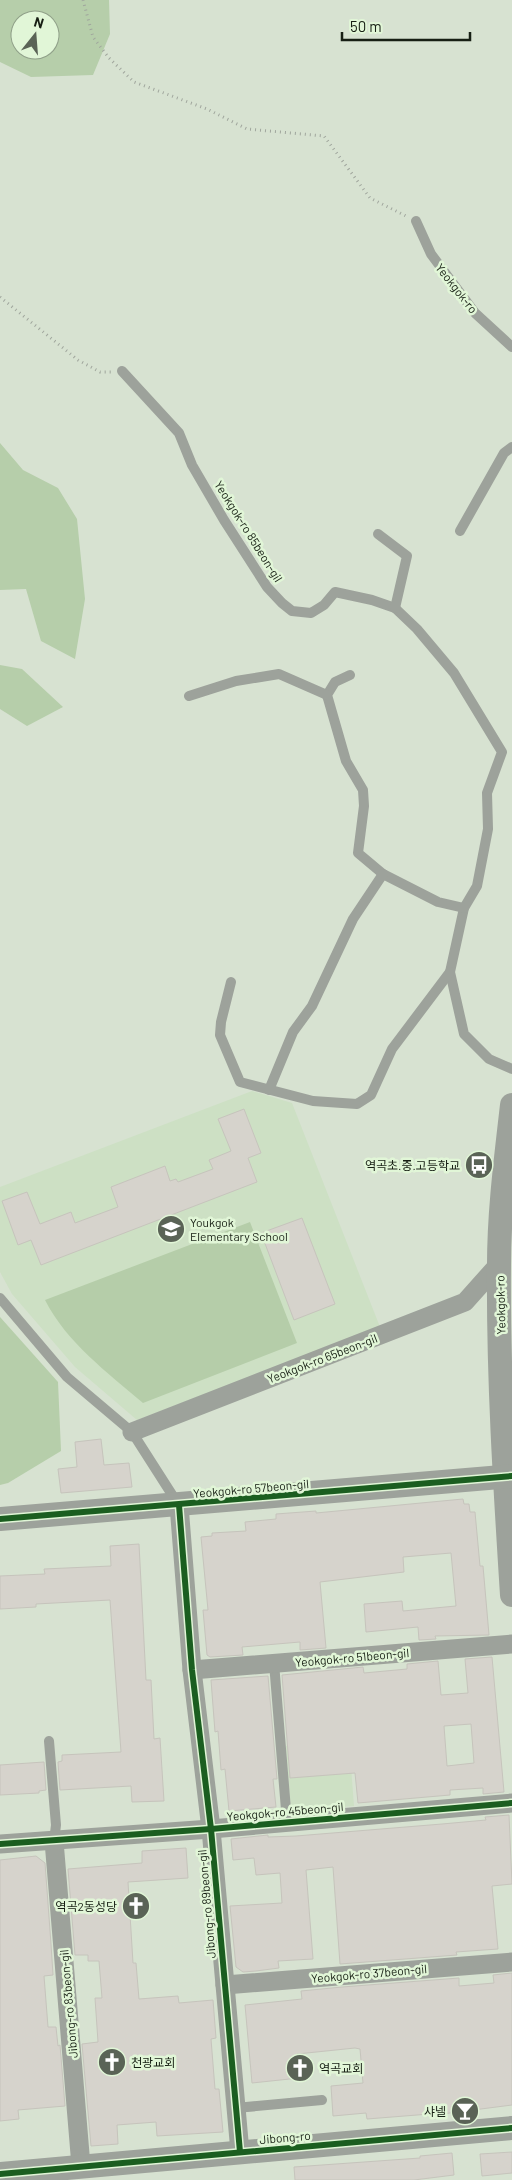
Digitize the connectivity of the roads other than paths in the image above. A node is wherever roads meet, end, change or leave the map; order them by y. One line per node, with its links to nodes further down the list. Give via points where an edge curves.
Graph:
1 (416, 221): 2 (lane, Yeokgok-ro, via 431,254 475,313)
2 (512, 347)
3 (122, 371): 7 (lane, Yeokgok-ro 85beon-gil, via 179,433 192,465 224,520 267,587 282,603 292,611 311,613 324,605 335,592)
4 (512, 447): 5 (lane, via 504,453)
5 (460, 531)
6 (378, 534): 7 (lane, via 407,556)
7 (395, 608): 12 (lane, Yeokgok-ro 85beon-gil, via 454,674 502,752 487,793 488,829 477,886)
8 (350, 674): 9 (lane, via 335,682)
9 (327, 695): 10 (lane, via 279,674 236,681); 11 (lane, via 346,761 363,790 358,853)
10 (189, 696)
11 (383, 874): 12 (lane, via 438,902); 16 (lane, via 354,918 312,1006 293,1032)
12 (464, 908): 13 (lane)
13 (450, 972): 15 (lane, via 464,1034 489,1059); 16 (lane, via 392,1050 371,1095 357,1104 313,1101)
14 (231, 982): 16 (lane, via 220,1035 240,1082)
15 (512, 1070)
16 (269, 1090)
17 (512, 1105): 18 (street, Yeokgok-ro, via 502,1192)
18 (505, 1262): 20 (street, Yeokgok-ro 65beon-gil, via 465,1302); 21 (street, Yeokgok-ro)
19 (0, 1298): 20 (lane, Yeokgok-ro 57beon-gil, via 68,1377)
20 (132, 1432): 22 (lane, Yeokgok-ro 57beon-gil)
21 (508, 1477): 22 (street, Yeokgok-ro 57beon-gil); 24 (street, Yeokgok-ro)
22 (179, 1505): 23 (street, Yeokgok-ro 57beon-gil); 27 (street, Jibong-ro 89beon-gil)
23 (0, 1519)
24 (512, 1595)
25 (512, 1644): 26 (street, Yeokgok-ro 51beon-gil)
26 (274, 1663): 27 (street, Yeokgok-ro 51beon-gil); 30 (lane, Yeokgok-ro 45beon-gil)
27 (192, 1670): 31 (street, Jibong-ro 89beon-gil)
28 (49, 1741): 32 (lane, via 56,1825)
29 (512, 1803): 30 (street, Yeokgok-ro 45beon-gil)
30 (287, 1822): 31 (street, Yeokgok-ro 45beon-gil)
31 (211, 1829): 32 (street, Yeokgok-ro 45beon-gil); 35 (street, Jibong-ro 89beon-gil)
32 (54, 1841): 33 (street, Yeokgok-ro 45beon-gil); 40 (street, Jibong-ro 83beon-gil)
33 (0, 1844)
34 (512, 1962): 35 (street, Yeokgok-ro 37beon-gil)
35 (225, 1985): 37 (street, Jibong-ro 89beon-gil)
36 (322, 2100): 37 (lane)
37 (236, 2108): 39 (street, Jibong-ro 89beon-gil)
38 (512, 2128): 39 (street, Jibong-ro)
39 (240, 2152): 40 (street, Jibong-ro)
40 (82, 2166): 41 (street, Jibong-ro)
41 (0, 2174)

